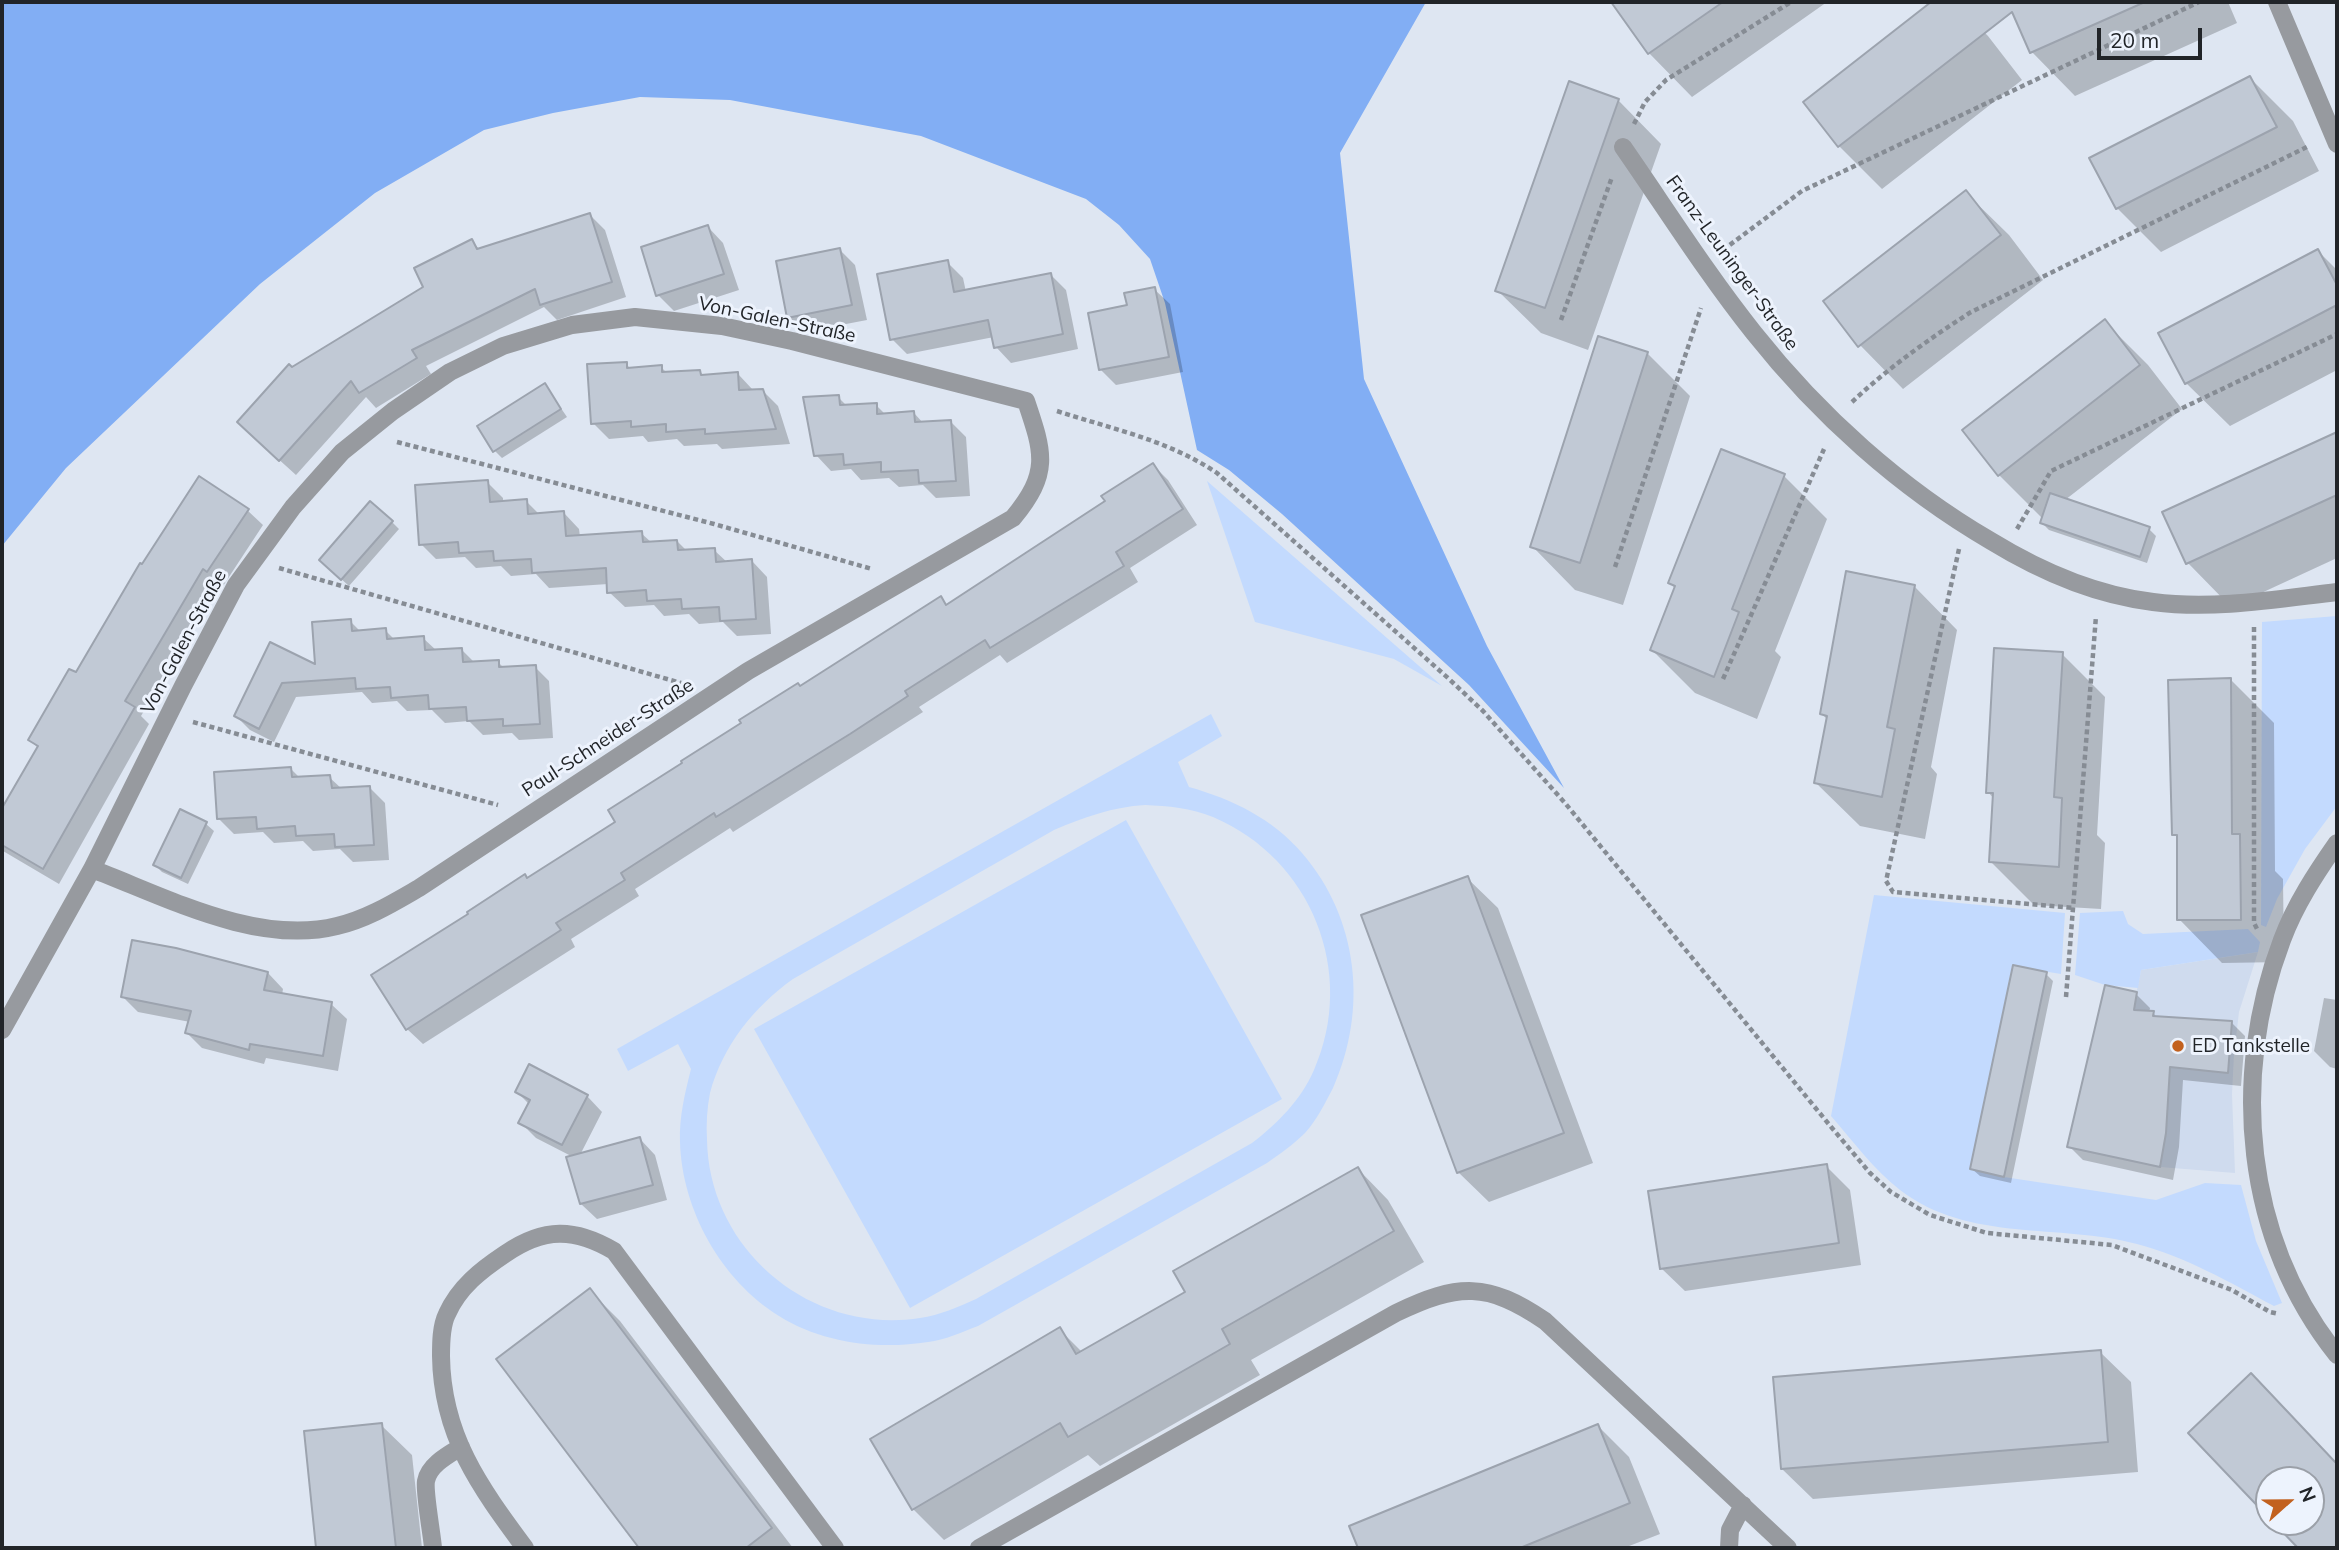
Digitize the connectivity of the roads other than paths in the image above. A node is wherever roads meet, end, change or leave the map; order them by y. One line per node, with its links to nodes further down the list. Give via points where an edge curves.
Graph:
1 (2277, 2): 2 (street)
2 (2335, 139)
3 (1623, 148): 5 (street, Franz-Leuninger-Straße, via 1773,356 1810,397 1921,495 1969,529 2048,572 2151,602 2180,605)
4 (1026, 401): 7 (street, Paul-Schneider-Straße, via 1038,438 1041,469 1029,499 1013,519 748,671 372,915 306,932 280,931 225,920); 7 (street, Von-Galen-Straße, via 792,341 722,326 635,317 572,325 503,346 450,372 342,452 293,507 236,585)
5 (2337, 592)
6 (2337, 843): 9 (street, via 2300,902 2278,951 2261,1005 2252,1074 2252,1138 2271,1228 2291,1281)
7 (92, 869): 8 (street, Von-Galen-Straße)
8 (2, 1030)
9 (2337, 1355)
10 (461, 1447): 12 (street, via 442,1459 426,1482); 13 (street, via 483,1492); 14 (street, via 441,1372 445,1316 459,1292 520,1244 540,1236 566,1232 594,1239 614,1251)
11 (1743, 1505): 15 (street, via 1545,1321 1518,1303 1468,1291 1423,1300 1396,1313); 16 (street, via 1730,1530); 17 (street)
12 (433, 1548)
13 (525, 1548)
14 (835, 1548)
15 (979, 1548)
16 (1729, 1548)
17 (1788, 1548)

